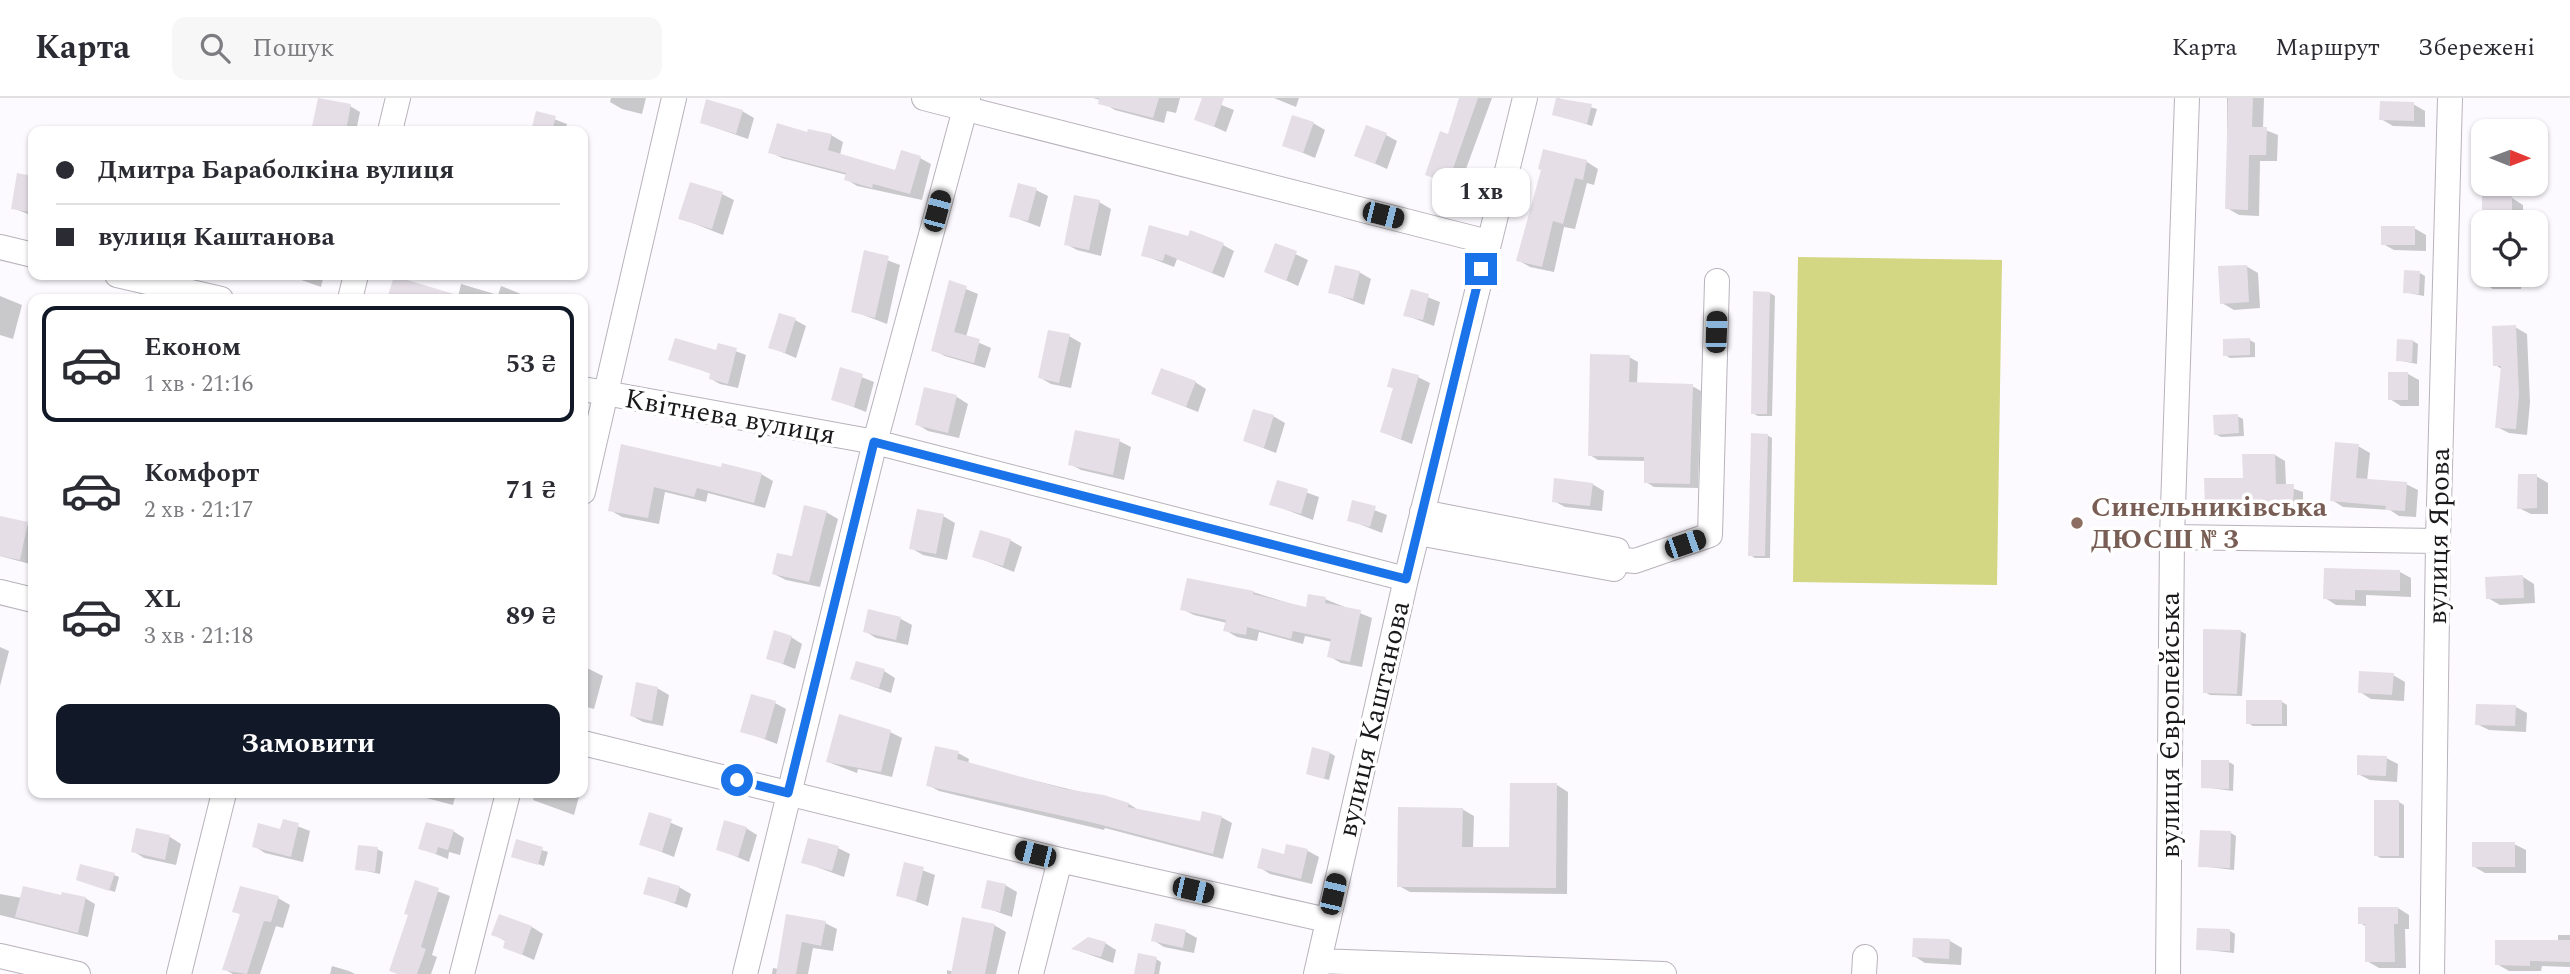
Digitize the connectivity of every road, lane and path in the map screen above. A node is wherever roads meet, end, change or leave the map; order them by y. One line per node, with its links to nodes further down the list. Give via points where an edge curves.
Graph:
1 (398, 98): 8 (street)
2 (674, 98): 15 (street)
3 (924, 98): 7 (street)
4 (1525, 98): 9 (street, вулиця Каштанова)
5 (2187, 98): 19 (street, вулиця Європейська)
6 (2450, 98): 20 (street, вулиця Ярова)
7 (967, 103): 9 (street); 16 (street)
8 (391, 126)
9 (1488, 242): 18 (street, вулиця Каштанова)
10 (0, 247): 11 (street)
11 (28, 254)
12 (139, 280): 14 (street)
13 (1717, 281): 18 (street, via 1710,535 1635,561 1615,559 1614,569)
14 (199, 294)
15 (595, 392): 16 (street, Квітнева вулиця); 17 (street)
16 (874, 442): 21 (street, Квітнева вулиця); 25 (street)
17 (588, 450)
18 (1420, 523): 21 (street, вулиця Каштанова)
19 (2172, 537): 20 (street); 40 (street, вулиця Європейська)
20 (2438, 541): 41 (street, вулиця Ярова)
21 (1406, 579): 29 (street, вулиця Каштанова)
22 (0, 592): 23 (street)
23 (28, 599)
24 (588, 744): 25 (street)
25 (788, 793): 28 (street); 37 (street)
26 (223, 798): 35 (street)
27 (507, 798): 36 (street)
28 (1060, 860): 29 (street); 38 (street)
29 (1326, 920): 31 (street, вулиця Каштанова)
30 (0, 956): 34 (street)
31 (1318, 967): 32 (street)
32 (1472, 971): 33 (street)
33 (1605, 973): 39 (street)
34 (78, 974)
35 (179, 974)
36 (462, 974)
37 (745, 974)
38 (1031, 974)
39 (1664, 974)
40 (2168, 974)
41 (2432, 974)

